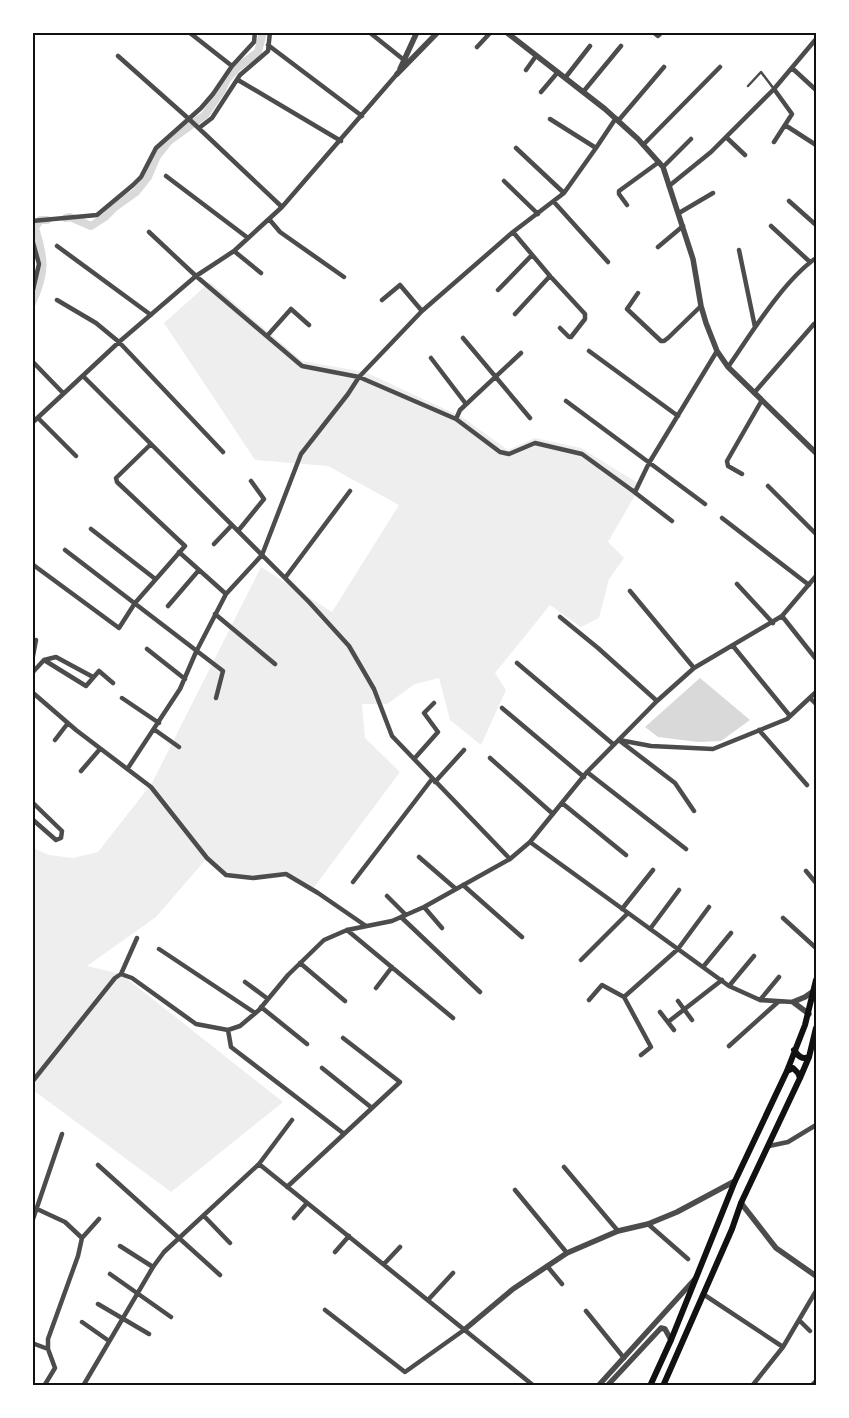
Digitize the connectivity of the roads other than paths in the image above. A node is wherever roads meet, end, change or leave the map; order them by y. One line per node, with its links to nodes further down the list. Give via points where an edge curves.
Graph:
1 (255, 32): 19 (street, via 254,42)
2 (270, 32): 12 (street)
3 (369, 32): 18 (street)
4 (417, 32): 18 (street)
5 (438, 32): 25 (street)
6 (491, 32): 15 (street)
7 (653, 32): 10 (street)
8 (190, 33): 19 (street)
9 (507, 34): 17 (street)
10 (660, 34)
11 (816, 39): 22 (street)
12 (268, 45): 27 (street, via 268,51); 33 (street)
13 (590, 46): 26 (street)
14 (621, 46): 32 (street)
15 (477, 47)
16 (118, 56): 34 (street)
17 (536, 56): 23 (street); 24 (street)
18 (404, 60): 25 (street)
19 (232, 66): 34 (street, via 213,94)
20 (664, 67): 36 (street)
21 (720, 67): 43 (street)
22 (792, 68): 29 (street); 30 (street)
23 (526, 70)
24 (558, 72): 26 (street); 31 (street)
25 (398, 74): 33 (street)
26 (565, 78): 32 (street)
27 (238, 80): 38 (street, via 212,118); 41 (street)
28 (748, 86): 29 (lane, via 761,72)
29 (774, 89): 37 (street, via 792,114); 39 (street)
30 (816, 90)
31 (541, 92)
32 (583, 92): 36 (street)
33 (362, 116): 41 (street)
34 (189, 118): 38 (street); 61 (street, via 156,148 141,177 97,214)
35 (550, 119): 46 (street)
36 (617, 119): 43 (street); 46 (street)
37 (785, 125): 42 (street); 44 (street)
38 (200, 128): 57 (street)
39 (726, 137): 47 (street); 51 (street)
40 (691, 139): 48 (street)
41 (341, 141): 57 (street)
42 (774, 142)
43 (643, 145): 48 (street)
44 (816, 145)
45 (516, 148): 52 (street)
46 (596, 148): 52 (street)
47 (745, 155)
48 (661, 165): 51 (street); 56 (street, via 619,191)
49 (166, 176): 67 (street)
50 (504, 181): 59 (street)
51 (669, 186): 58 (street)
52 (564, 193): 55 (street)
53 (713, 193): 58 (street)
54 (789, 201): 62 (street)
55 (554, 202): 59 (street); 76 (street)
56 (628, 205)
57 (282, 207): 60 (street)
58 (679, 212): 63 (street)
59 (538, 214): 66 (street)
60 (269, 219): 67 (street); 81 (street, via 280,232)
61 (32, 221)
62 (816, 224)
63 (683, 226): 70 (street); 87 (street, via 693,259)
64 (771, 226): 77 (street)
65 (149, 232): 79 (street)
66 (512, 232): 74 (street); 88 (street)
67 (248, 238): 71 (street)
68 (32, 239): 73 (street)
69 (57, 246): 89 (street)
70 (658, 247)
71 (234, 250): 78 (street); 79 (street)
72 (739, 250): 93 (street)
73 (34, 253): 83 (street, via 39,264)
74 (532, 255): 80 (street); 82 (street)
75 (816, 259): 77 (street)
76 (608, 262)
77 (810, 262): 93 (street)
78 (261, 273)
79 (196, 276): 89 (street); 95 (street)
80 (550, 276): 90 (street); 94 (street, via 585,314 585,319 571,337)
81 (344, 277)
82 (498, 290)
83 (33, 291)
84 (638, 292): 87 (street, via 627,309 661,341)
85 (56, 300): 97 (street, via 96,323)
86 (382, 300): 88 (street, via 400,285)
87 (701, 306): 99 (street)
88 (422, 311): 105 (street)
89 (151, 314): 97 (street)
90 (515, 314)
91 (814, 324): 108 (street)
92 (309, 325): 95 (street, via 291,309)
93 (756, 327): 103 (street)
94 (560, 328)
95 (267, 336): 105 (street, via 302,366)
96 (463, 338): 106 (street)
97 (119, 342): 104 (street); 118 (street)
98 (589, 351): 112 (street)
99 (717, 351): 103 (street); 112 (street)
100 (521, 353): 106 (street)
101 (431, 358): 111 (street)
102 (32, 361): 107 (street)
103 (728, 367): 108 (street)
104 (83, 376): 107 (street); 117 (street)
105 (359, 377): 115 (street); 137 (street, via 301,454)
106 (495, 378): 111 (street); 114 (street)
107 (63, 393): 113 (street)
108 (754, 393): 109 (street)
109 (762, 400): 119 (street); 122 (street, via 727,461 728,466)
110 (566, 401): 121 (street)
111 (466, 404): 115 (street)
112 (678, 416): 121 (street)
113 (38, 418): 116 (street); 120 (street)
114 (530, 418)
115 (456, 419): 126 (street, via 500,452 509,454 535,443 582,454)
116 (32, 423)
117 (151, 444): 130 (street); 136 (street, via 116,478 117,482 185,546)
118 (224, 452)
119 (816, 453)
120 (76, 456)
121 (649, 463): 126 (street); 127 (street)
122 (742, 474)
123 (251, 481): 132 (street, via 264,499)
124 (768, 486): 133 (street)
125 (350, 491): 142 (street)
126 (633, 491): 129 (street)
127 (706, 504)
128 (722, 518): 145 (street)
129 (672, 521)
130 (232, 525): 132 (street); 134 (street)
131 (90, 529): 141 (street)
132 (238, 531): 137 (street)
133 (816, 534)
134 (214, 544)
135 (65, 550): 148 (street)
136 (179, 552): 139 (street); 141 (street)
137 (262, 555): 142 (street); 147 (street)
138 (32, 564): 148 (street, via 119,628)
139 (199, 570): 147 (street); 149 (street)
140 (816, 576): 143 (street)
141 (154, 578): 148 (street)
142 (285, 578): 189 (street, via 349,646 374,689 392,736)
143 (815, 583): 145 (street)
144 (737, 584): 153 (street)
145 (809, 586): 151 (street)
146 (630, 591): 163 (street)
147 (226, 594): 150 (street)
148 (135, 603): 157 (street)
149 (168, 606)
150 (216, 614): 157 (street); 162 (street)
151 (782, 616): 153 (street); 158 (street)
152 (560, 617): 173 (street)
153 (773, 623): 155 (street)
154 (36, 640): 160 (street)
155 (733, 646): 163 (street); 177 (street)
156 (147, 648): 166 (street)
157 (196, 652): 166 (street); 171 (street, via 223,670)
158 (816, 659)
159 (44, 660): 164 (street); 165 (street, via 56,657); 165 (street, via 86,686)
160 (32, 661)
161 (517, 663): 184 (street)
162 (275, 664)
163 (694, 668): 173 (street)
164 (32, 673)
165 (93, 677): 167 (street, via 99,671)
166 (185, 679): 179 (street)
167 (113, 683)
168 (32, 692): 178 (street)
169 (816, 692): 172 (street)
170 (122, 698): 179 (street)
171 (216, 698)
172 (810, 698): 175 (street); 177 (street)
173 (657, 701): 183 (street)
174 (434, 703): 189 (street, via 424,713 438,732)
175 (816, 704)
176 (502, 708): 193 (street)
177 (790, 716): 181 (street)
178 (68, 723): 182 (street); 186 (street)
179 (159, 723): 180 (street)
180 (154, 730): 185 (street); 191 (street)
181 (759, 730): 183 (street, via 712,749 651,746); 195 (street)
182 (55, 740)
183 (619, 740): 184 (street); 198 (street, via 675,783)
184 (614, 744): 192 (street)
185 (179, 746)
186 (100, 749): 190 (street, via 82,770); 191 (street)
187 (464, 750): 194 (street)
188 (490, 758): 199 (street)
189 (414, 759): 194 (street)
190 (78, 765)
191 (128, 768): 220 (street, via 151,787 207,858 226,875 252,878 286,874)
192 (587, 772): 193 (street); 202 (street)
193 (584, 777): 197 (street)
194 (433, 781): 205 (street); 208 (street)
195 (808, 785)
196 (32, 802): 200 (street, via 62,831 61,838 56,840)
197 (562, 803): 199 (street); 203 (street)
198 (694, 810)
199 (553, 814): 201 (street)
200 (32, 819)
201 (530, 842): 205 (street); 216 (street)
202 (686, 849)
203 (626, 854)
204 (419, 857): 211 (street)
205 (510, 859): 210 (street)
206 (653, 870): 216 (street)
207 (806, 871): 209 (street)
208 (353, 882)
209 (816, 883)
210 (463, 885): 211 (street); 225 (street)
211 (456, 889): 215 (street)
212 (679, 890): 222 (street)
213 (387, 896): 218 (street)
214 (709, 907): 229 (street)
215 (424, 908): 218 (street); 221 (street)
216 (622, 909): 217 (street)
217 (628, 913): 222 (street); 231 (street)
218 (404, 916): 220 (street); 243 (street)
219 (783, 918): 227 (street)
220 (366, 926): 223 (street)
221 (442, 928)
222 (650, 929): 229 (street)
223 (347, 930): 232 (street, via 324,940); 233 (street)
224 (731, 933): 234 (street)
225 (522, 937)
226 (137, 938): 235 (street)
227 (816, 948)
228 (159, 949): 255 (street)
229 (678, 949): 234 (street); 244 (street)
230 (754, 956): 240 (street)
231 (581, 960)
232 (300, 963): 245 (street); 248 (street)
233 (392, 967): 241 (street); 257 (street)
234 (704, 967): 237 (street)
235 (121, 974): 261 (street, via 132,978 196,1024); 272 (street)
236 (778, 977): 247 (street)
237 (722, 980): 240 (street); 253 (street)
238 (816, 980): 242 (main road)
239 (245, 982): 245 (street)
240 (729, 986): 247 (street)
241 (376, 988)
242 (815, 990): 251 (street); 256 (main road)
243 (480, 992)
244 (624, 997): 246 (street, via 602,985); 267 (street, via 651,1046)
245 (268, 999): 252 (street)
246 (590, 1000)
247 (760, 1000): 250 (street)
248 (345, 1001)
249 (678, 1001): 253 (street)
250 (778, 1002): 251 (street); 265 (street)
251 (793, 1002): 256 (street)
252 (261, 1007): 255 (street); 264 (street)
253 (684, 1010): 258 (street); 259 (street)
254 (660, 1012): 259 (street)
255 (255, 1013): 261 (street, via 240,1026)
256 (809, 1014): 266 (main road)
257 (453, 1018)
258 (692, 1020)
259 (668, 1022): 262 (street)
260 (816, 1028): 268 (main road)
261 (228, 1030): 276 (street, via 231,1047)
262 (674, 1030)
263 (344, 1038): 273 (street, via 400,1082)
264 (307, 1044)
265 (729, 1046)
266 (794, 1050): 268 (main road, via 797,1056); 270 (main road)
267 (640, 1055)
268 (809, 1057): 271 (main road)
269 (322, 1068): 273 (street)
270 (787, 1070): 271 (main road, via 793,1068); 282 (main road)
271 (800, 1078): 278 (main road)
272 (32, 1082)
273 (372, 1108): 276 (street)
274 (292, 1120): 279 (street)
275 (816, 1124): 278 (street, via 788,1142)
276 (343, 1133): 283 (street)
277 (62, 1134): 287 (street)
278 (769, 1146): 286 (main road)
279 (260, 1164): 283 (street); 288 (street)
280 (98, 1165): 298 (street)
281 (564, 1167): 295 (street)
282 (735, 1181): 292 (street); 293 (main road)
283 (287, 1187): 285 (street)
284 (515, 1190): 304 (street)
285 (308, 1203): 289 (street); 296 (street)
286 (741, 1203): 294 (main road); 313 (street, via 776,1248)
287 (37, 1210): 291 (street); 297 (street, via 65,1222)
288 (204, 1216): 298 (street); 299 (street)
289 (294, 1218)
290 (99, 1219): 297 (street)
291 (32, 1222)
292 (648, 1224): 295 (street); 306 (street)
293 (719, 1224): 294 (main road, via 724,1231); 302 (main road)
294 (732, 1229): 305 (main road)
295 (618, 1231): 304 (street)
296 (349, 1236): 303 (street); 307 (street)
297 (82, 1238): 336 (street, via 48,1339)
298 (180, 1238): 309 (street); 312 (street)
299 (230, 1243)
300 (120, 1246): 309 (street)
301 (400, 1247): 307 (street)
302 (709, 1248): 305 (main road, via 718,1246); 314 (main road)
303 (335, 1252)
304 (567, 1253): 308 (street)
305 (721, 1254): 318 (main road)
306 (688, 1259)
307 (384, 1264): 319 (street)
308 (546, 1266): 315 (street); 328 (street)
309 (153, 1267): 317 (street)
310 (453, 1273): 319 (street)
311 (110, 1274): 317 (street)
312 (220, 1275)
313 (816, 1276)
314 (696, 1277): 327 (street); 333 (main road)
315 (562, 1284)
316 (816, 1291): 325 (street)
317 (137, 1294): 323 (street); 324 (street)
318 (703, 1294): 335 (street); 345 (main road)
319 (428, 1300): 328 (street)
320 (98, 1304): 324 (street)
321 (325, 1310): 328 (street, via 405,1372)
322 (586, 1311): 337 (street)
323 (171, 1317)
324 (122, 1318): 330 (street); 332 (street)
325 (799, 1320): 329 (street); 335 (street)
326 (82, 1322): 332 (street)
327 (653, 1327): 331 (street); 337 (street)
328 (464, 1330): 341 (street)
329 (810, 1331)
330 (149, 1334)
331 (655, 1334): 333 (street, via 661,1328 665,1329); 343 (street)
332 (109, 1340): 340 (street)
333 (671, 1340): 344 (main road)
334 (32, 1343): 336 (street)
335 (783, 1348): 346 (street)
336 (48, 1349): 339 (street, via 55,1368)
337 (624, 1358): 342 (street)
338 (816, 1381): 347 (street)
339 (44, 1386)
340 (83, 1386)
341 (534, 1386)
342 (598, 1386)
343 (607, 1386)
344 (650, 1386)
345 (663, 1386)
346 (752, 1386)
347 (811, 1386)

